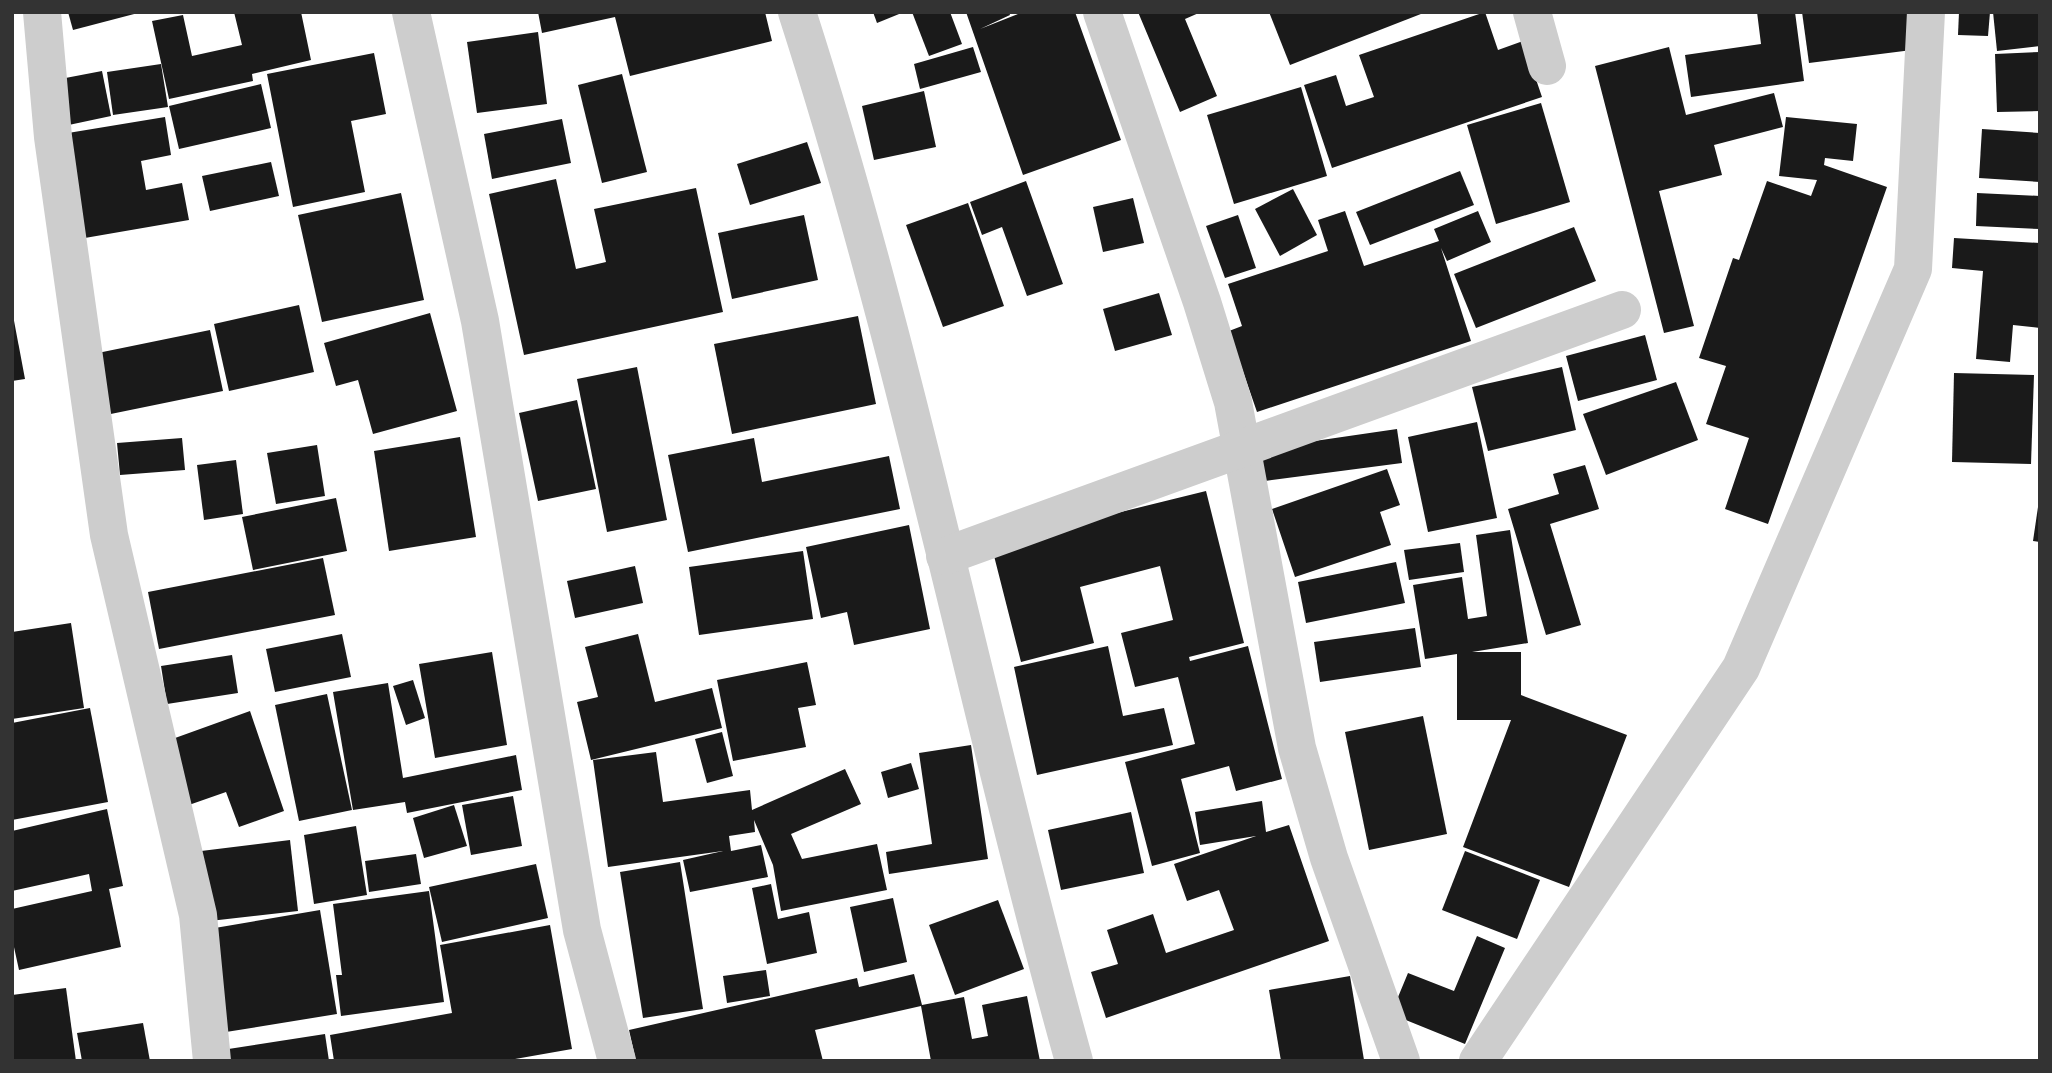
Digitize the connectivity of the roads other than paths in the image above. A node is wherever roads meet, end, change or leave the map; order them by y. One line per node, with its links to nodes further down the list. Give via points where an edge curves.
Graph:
1 (42, 12): 11 (street, via 53,137 109,535 198,915)
2 (411, 12): 12 (street, via 480,321 582,930)
3 (797, 12): 10 (street, via 841,149)
4 (1102, 12): 9 (street, via 1202,302 1233,402)
5 (1532, 12): 7 (street)
6 (1926, 12): 15 (street, via 1913,270 1741,668)
7 (1547, 66)
8 (1622, 310): 9 (street)
9 (1241, 450): 10 (street); 14 (street, via 1297,748 1329,858)
10 (945, 556): 13 (street)
11 (212, 1061)
12 (617, 1061)
13 (1074, 1061)
14 (1401, 1061)
15 (1479, 1061)

